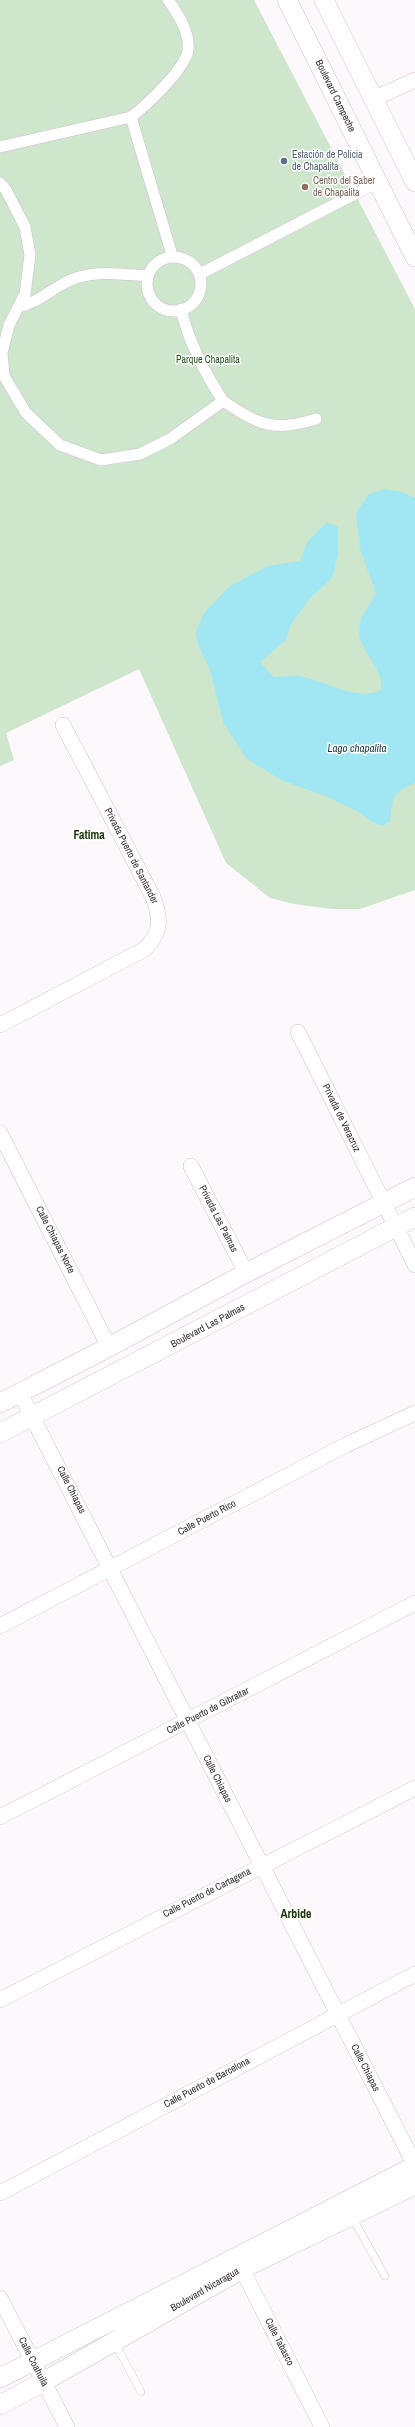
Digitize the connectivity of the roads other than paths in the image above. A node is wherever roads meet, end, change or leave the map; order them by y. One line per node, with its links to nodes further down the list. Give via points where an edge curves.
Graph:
1 (168, 0): 6 (street, via 178,13 186,33 188,51 176,73)
2 (287, 0): 8 (street, Boulevard Campeche)
3 (324, 0): 5 (street)
4 (415, 80): 5 (street)
5 (373, 99): 9 (street)
6 (131, 117): 7 (street); 11 (street)
7 (0, 147)
8 (378, 182): 12 (street, Boulevard Campeche); 13 (street)
9 (415, 182)
10 (0, 183): 15 (street, via 25,227 30,256 25,294)
11 (172, 256): 13 (street, via 189,260); 14 (street, via 156,262)
12 (415, 257)
13 (200, 274): 16 (street, via 201,291 191,306)
14 (146, 276): 15 (street, via 95,273 72,280 34,303); 16 (street, via 147,293 158,307 175,311)
15 (18, 307): 17 (street, via 9,325)
16 (181, 309): 18 (street, via 203,369)
17 (1, 363): 18 (street, via 4,376 26,413 60,445 101,460 140,454 164,442)
18 (223, 401): 19 (street, via 252,420 279,427)
19 (316, 419)
20 (63, 725): 21 (street, Privada Puerto de Santander, via 153,897 158,909 159,925 156,938 145,949)
21 (0, 1025)
22 (298, 1032): 26 (street, Privada de Veracruz)
23 (0, 1132): 31 (street, Calle Chiapas Norte)
24 (191, 1166): 30 (street, Privada Las Palmas)
25 (415, 1187): 26 (street)
26 (384, 1204): 28 (street, Privada de Veracruz); 30 (street)
27 (415, 1217): 28 (street, Boulevard Las Palmas)
28 (396, 1227): 29 (street, Privada de Veracruz); 35 (street, Boulevard Las Palmas)
29 (415, 1265)
30 (246, 1273): 31 (street)
31 (109, 1348): 32 (street)
32 (20, 1393): 33 (street); 35 (street, Calle Chiapas)
33 (0, 1403)
34 (415, 1413): 37 (street, Calle Puerto Rico, via 346,1445)
35 (34, 1417): 36 (street, Boulevard Las Palmas); 37 (street, Calle Chiapas)
36 (0, 1433)
37 (111, 1569): 39 (street, Calle Puerto Rico); 40 (street, Calle Chiapas)
38 (415, 1603): 40 (street, Calle Puerto de Gibraltar)
39 (0, 1626)
40 (188, 1721): 42 (street, Calle Puerto de Gibraltar); 43 (street, Calle Chiapas)
41 (415, 1788): 43 (street, Calle Puerto de Cartagena)
42 (0, 1817)
43 (261, 1866): 45 (street, Calle Puerto de Cartagena); 46 (street, Calle Chiapas)
44 (415, 1974): 46 (street, Calle Puerto de Barcelona)
45 (0, 2000)
46 (338, 2014): 47 (street, Calle Chiapas); 49 (street, Calle Puerto de Barcelona)
47 (415, 2166): 51 (street, Boulevard Nicaragua)
48 (415, 2185): 50 (street, Boulevard Nicaragua)
49 (0, 2193)
50 (351, 2216): 51 (street, Boulevard Nicaragua); 52 (lane)
51 (238, 2262): 54 (street, Boulevard Nicaragua); 55 (street, Boulevard Nicaragua); 61 (street, Calle Tabasco)
52 (385, 2276)
53 (0, 2298): 55 (street, Calle Coahuila)
54 (114, 2342): 57 (street, Boulevard Nicaragua); 58 (lane)
55 (33, 2361): 56 (street, Boulevard Nicaragua); 57 (street, Calle Coahuila)
56 (0, 2378)
57 (43, 2382): 59 (street, Boulevard Nicaragua); 60 (street, Calle Coahuila)
58 (141, 2392)
59 (0, 2405)
60 (67, 2427)
61 (322, 2427)

